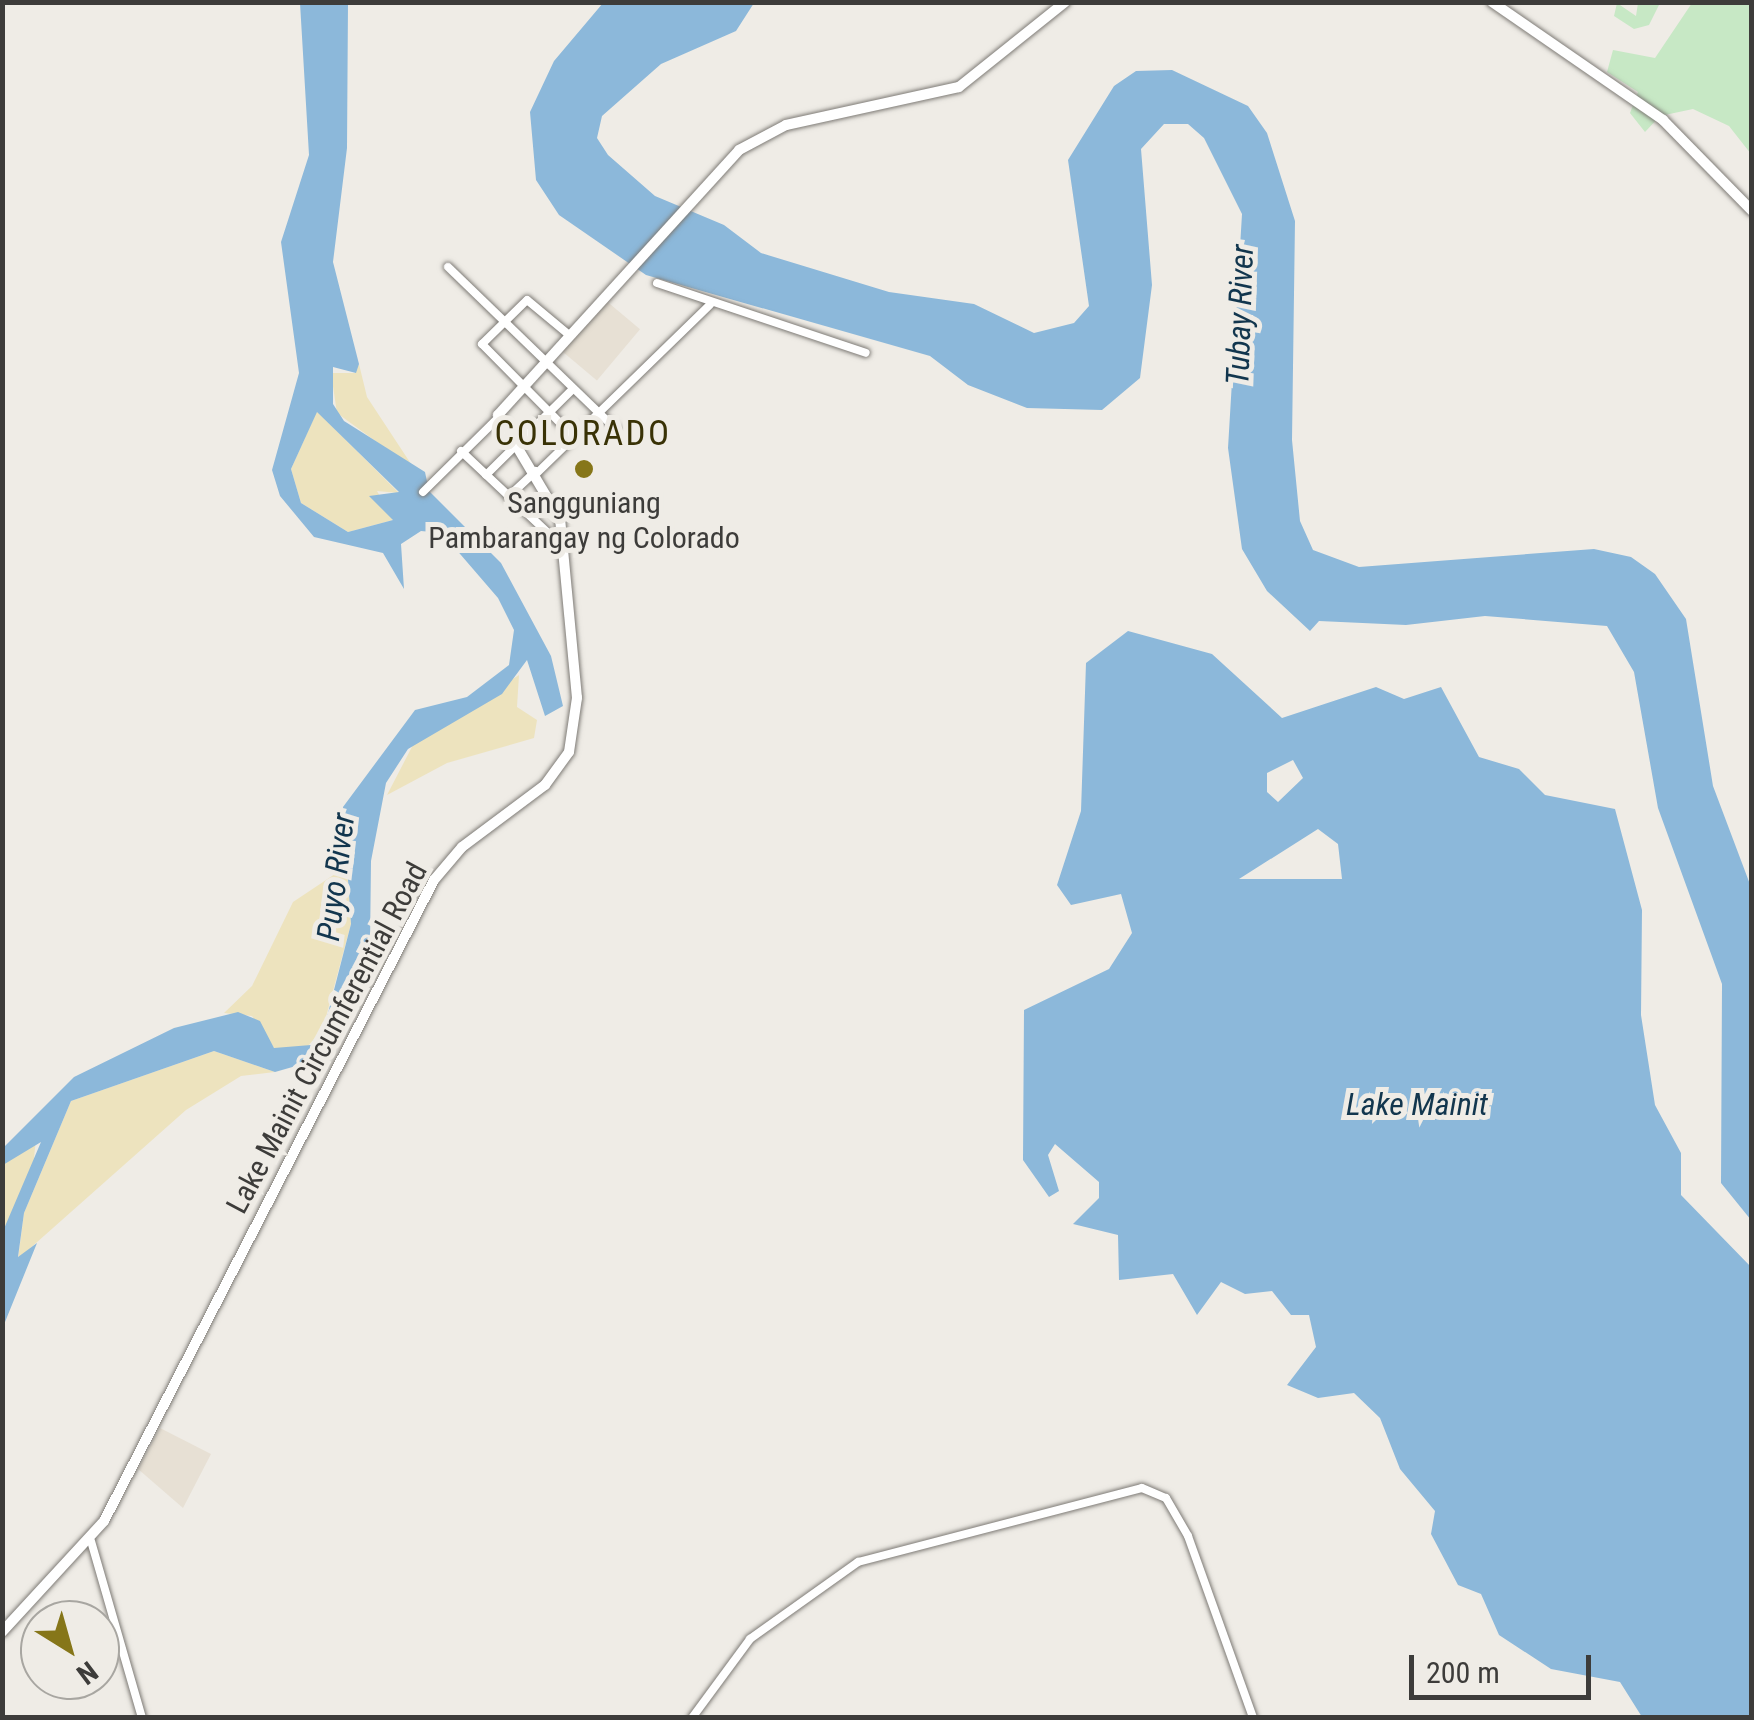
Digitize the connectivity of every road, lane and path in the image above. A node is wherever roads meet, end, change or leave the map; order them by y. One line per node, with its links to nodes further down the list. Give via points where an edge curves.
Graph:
1 (1065, 2): 8 (main road, via 960,86 772,130 696,190)
2 (1492, 2): 3 (main road, via 1662,120)
3 (1752, 211)
4 (448, 267): 7 (street)
5 (657, 283): 6 (street)
6 (710, 305): 9 (street); 14 (street)
7 (500, 320): 8 (street, via 531,300); 10 (street); 11 (street, via 482,344)
8 (568, 334): 10 (main road)
9 (866, 352)
10 (544, 361): 11 (main road); 12 (street)
11 (523, 386): 13 (street); 15 (main road)
12 (573, 388): 13 (street); 14 (street)
13 (550, 412): 17 (street); 18 (street)
14 (598, 412): 16 (street); 17 (street)
15 (496, 420): 18 (main road, Lake Mainit Circumferential Road); 19 (street)
16 (618, 430)
17 (574, 436): 20 (street)
18 (514, 447): 20 (main road, Lake Mainit Circumferential Road); 21 (street)
19 (461, 450): 21 (street); 22 (street)
20 (536, 472): 23 (street); 24 (main road, Lake Mainit Circumferential Road)
21 (486, 475): 23 (street)
22 (423, 492)
23 (508, 497): 24 (street)
24 (563, 546): 25 (main road, Lake Mainit Circumferential Road, via 578,698 569,752 544,786 462,846 434,880)
25 (90, 1541): 26 (main road, Lake Mainit Circumferential Road); 27 (street, via 104,1564)
26 (2, 1632)
27 (142, 1718)
28 (692, 1718): 29 (street, via 750,1639 858,1562 1142,1488 1166,1498 1199,1558)
29 (1253, 1718)

